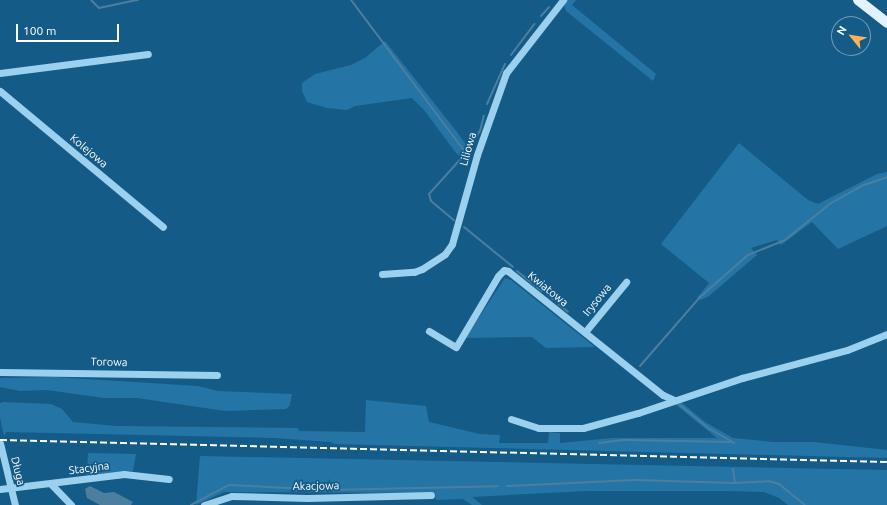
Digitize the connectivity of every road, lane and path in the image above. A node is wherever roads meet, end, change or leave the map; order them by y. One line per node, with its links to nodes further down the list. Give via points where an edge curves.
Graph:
1 (562, 0): 8 (street, Liliowa, via 506,73 477,155 452,244 445,254 422,269)
2 (858, 0): 3 (main road)
3 (887, 23)
4 (148, 54): 5 (street)
5 (0, 73)
6 (0, 91): 7 (street, Kolejowa)
7 (163, 227)
8 (382, 274)
9 (626, 282): 11 (street, Irysowa)
10 (429, 331): 11 (street, Kwiatowa, via 456,347 504,270 514,275)
11 (584, 332): 15 (street, Kwiatowa, via 664,395)
12 (887, 334): 15 (street, via 847,350 773,369)
13 (0, 372): 14 (street, Torowa)
14 (217, 375)
15 (674, 400): 16 (street, via 609,422 570,430 539,428)
16 (511, 419)
17 (0, 443): 21 (street, Długa)
18 (169, 479): 19 (street, Stacyjna, via 124,474)
19 (51, 484): 21 (street, Stacyjna); 24 (street)
20 (0, 489): 21 (street, Stacyjna)
21 (11, 489): 23 (street, Długa)
22 (431, 495): 25 (street, Akacjowa, via 307,498 232,496)
23 (16, 505)
24 (71, 505)
25 (204, 505)

